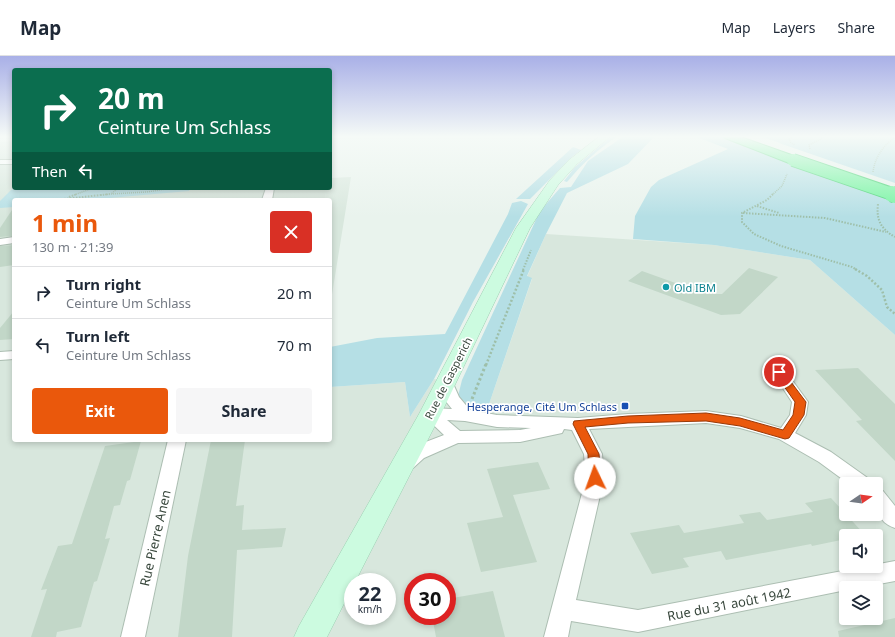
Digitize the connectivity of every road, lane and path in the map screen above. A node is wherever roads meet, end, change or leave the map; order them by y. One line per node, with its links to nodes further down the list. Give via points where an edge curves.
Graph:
1 (572, 163): 24 (main road, Rue de Gasperich, via 546,192 523,228)
2 (798, 163): 13 (path, via 786,175 782,186)
3 (809, 163): 10 (highway, bridge)
4 (812, 163): 5 (highway)
5 (895, 187)
6 (88, 190): 11 (path)
7 (116, 190): 9 (path)
8 (160, 190): 9 (path)
9 (111, 194): 12 (path)
10 (895, 195)
11 (69, 198)
12 (80, 198)
13 (757, 206): 14 (path); 15 (path)
14 (742, 213): 15 (path); 20 (path, via 742,222 754,234 781,246 852,267 867,276 882,290 887,307)
15 (784, 215): 16 (path, via 825,218)
16 (886, 232)
17 (12, 240): 18 (street)
18 (0, 242)
19 (534, 244): 25 (path)
20 (895, 314)
21 (12, 355): 22 (street)
22 (0, 356)
23 (779, 372): 29 (street, via 800,402 798,415)
24 (446, 382): 26 (main road, Rue de Gasperich); 27 (street, via 452,399)
25 (472, 399)
26 (430, 414): 27 (street); 30 (street); 32 (main road, Rue de Gasperich)
27 (465, 415): 28 (street, via 498,421)
28 (578, 424): 29 (street, via 706,417 740,422); 30 (street, via 520,436); 37 (street, via 593,454 595,478)
29 (785, 435): 33 (street, via 825,457)
30 (456, 437): 32 (street, via 418,454)
31 (177, 442): 38 (street, Rue Pierre Anen)
32 (401, 468): 39 (main road, Rue de Gasperich)
33 (852, 477)
34 (883, 505): 35 (street)
35 (895, 520)
36 (895, 571): 37 (street, Rue du 31 août 1942, via 638,622)
37 (563, 608): 40 (street)
38 (133, 637)
39 (310, 637)
40 (556, 637)

